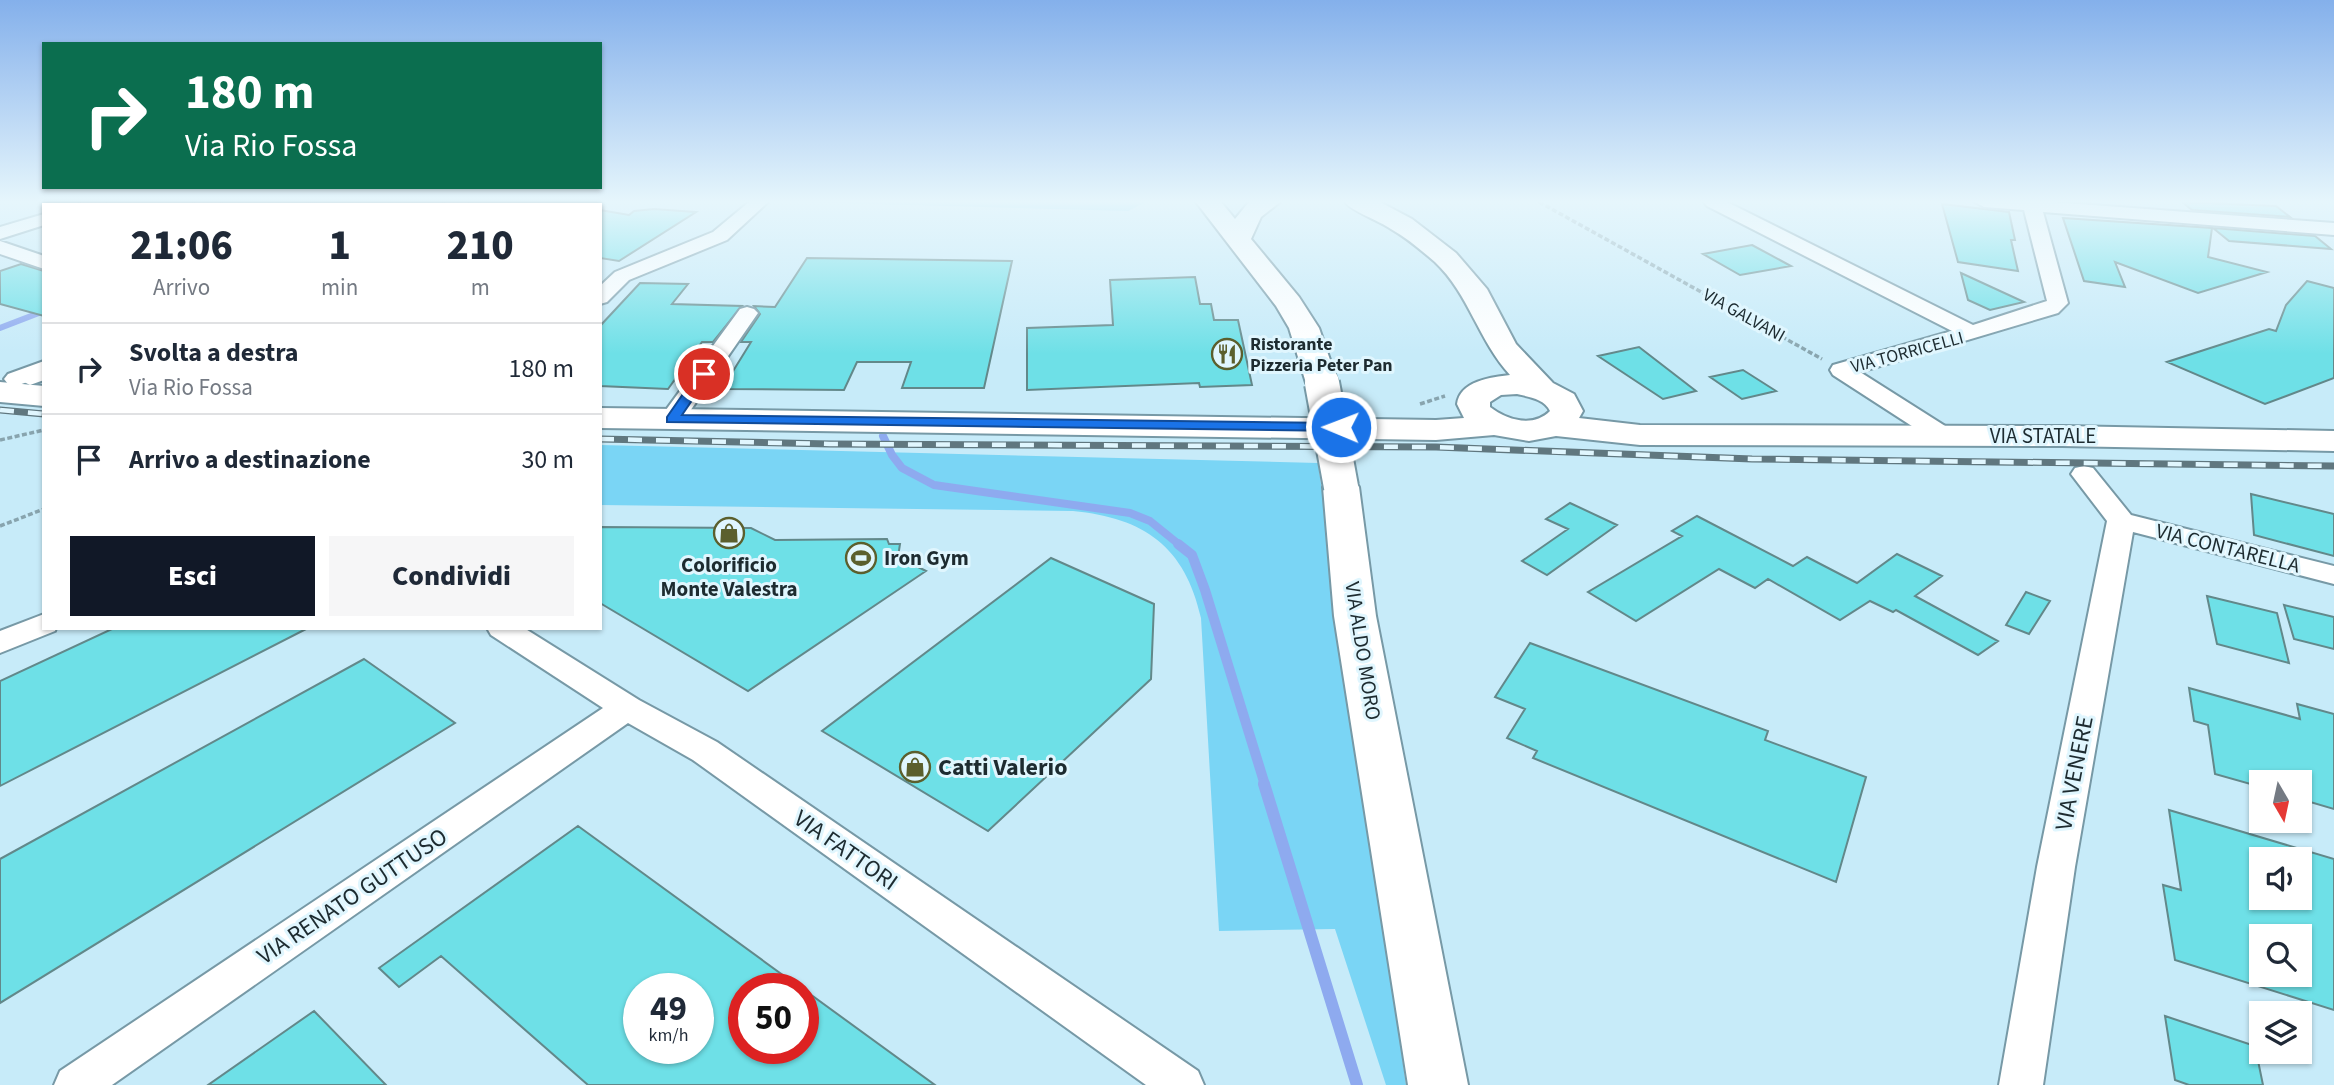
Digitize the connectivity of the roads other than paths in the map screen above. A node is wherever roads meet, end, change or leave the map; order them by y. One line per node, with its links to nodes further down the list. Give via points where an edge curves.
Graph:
1 (15, 253): 7 (street)
2 (679, 253): 8 (street, via 622,276)
3 (1249, 253): 27 (main road, VIA ALDO MORO, bridge, via 1294,311 1322,383 1341,487 1355,616)
4 (1438, 253): 11 (main road, via 1471,285)
5 (1813, 253): 10 (street, VIA TORRICELLI)
6 (2044, 253): 10 (street, VIA TORRICELLI, via 2058,303)
7 (42, 262)
8 (602, 296)
9 (747, 313): 15 (street)
10 (1973, 333): 16 (street, VIA TORRICELLI, via 1841,370)
11 (1497, 338): 12 (main road, via 1502,372); 13 (main road)
12 (1488, 406): 13 (main road, VIA STATALE, via 1517,384); 13 (main road, VIA STATALE, via 1534,430); 15 (main road, via 1436,430)
13 (1554, 408): 16 (main road, VIA STATALE, via 1640,435)
14 (602, 418): 15 (main road)
15 (672, 419)
16 (1944, 436): 17 (main road, VIA STATALE)
17 (2334, 441)
18 (2084, 474): 19 (street)
19 (2121, 521): 20 (street, VIA CONTARELLA); 28 (street, VIA VENERE)
20 (2334, 575)
21 (42, 625): 23 (street)
22 (505, 630): 24 (street, VIA FATTORI)
23 (0, 643)
24 (627, 708): 25 (street, VIA RENATO GUTTUSO); 26 (street, VIA FATTORI, via 705,751)
25 (76, 1085)
26 (1181, 1085)
27 (1438, 1085)
28 (2021, 1085)

